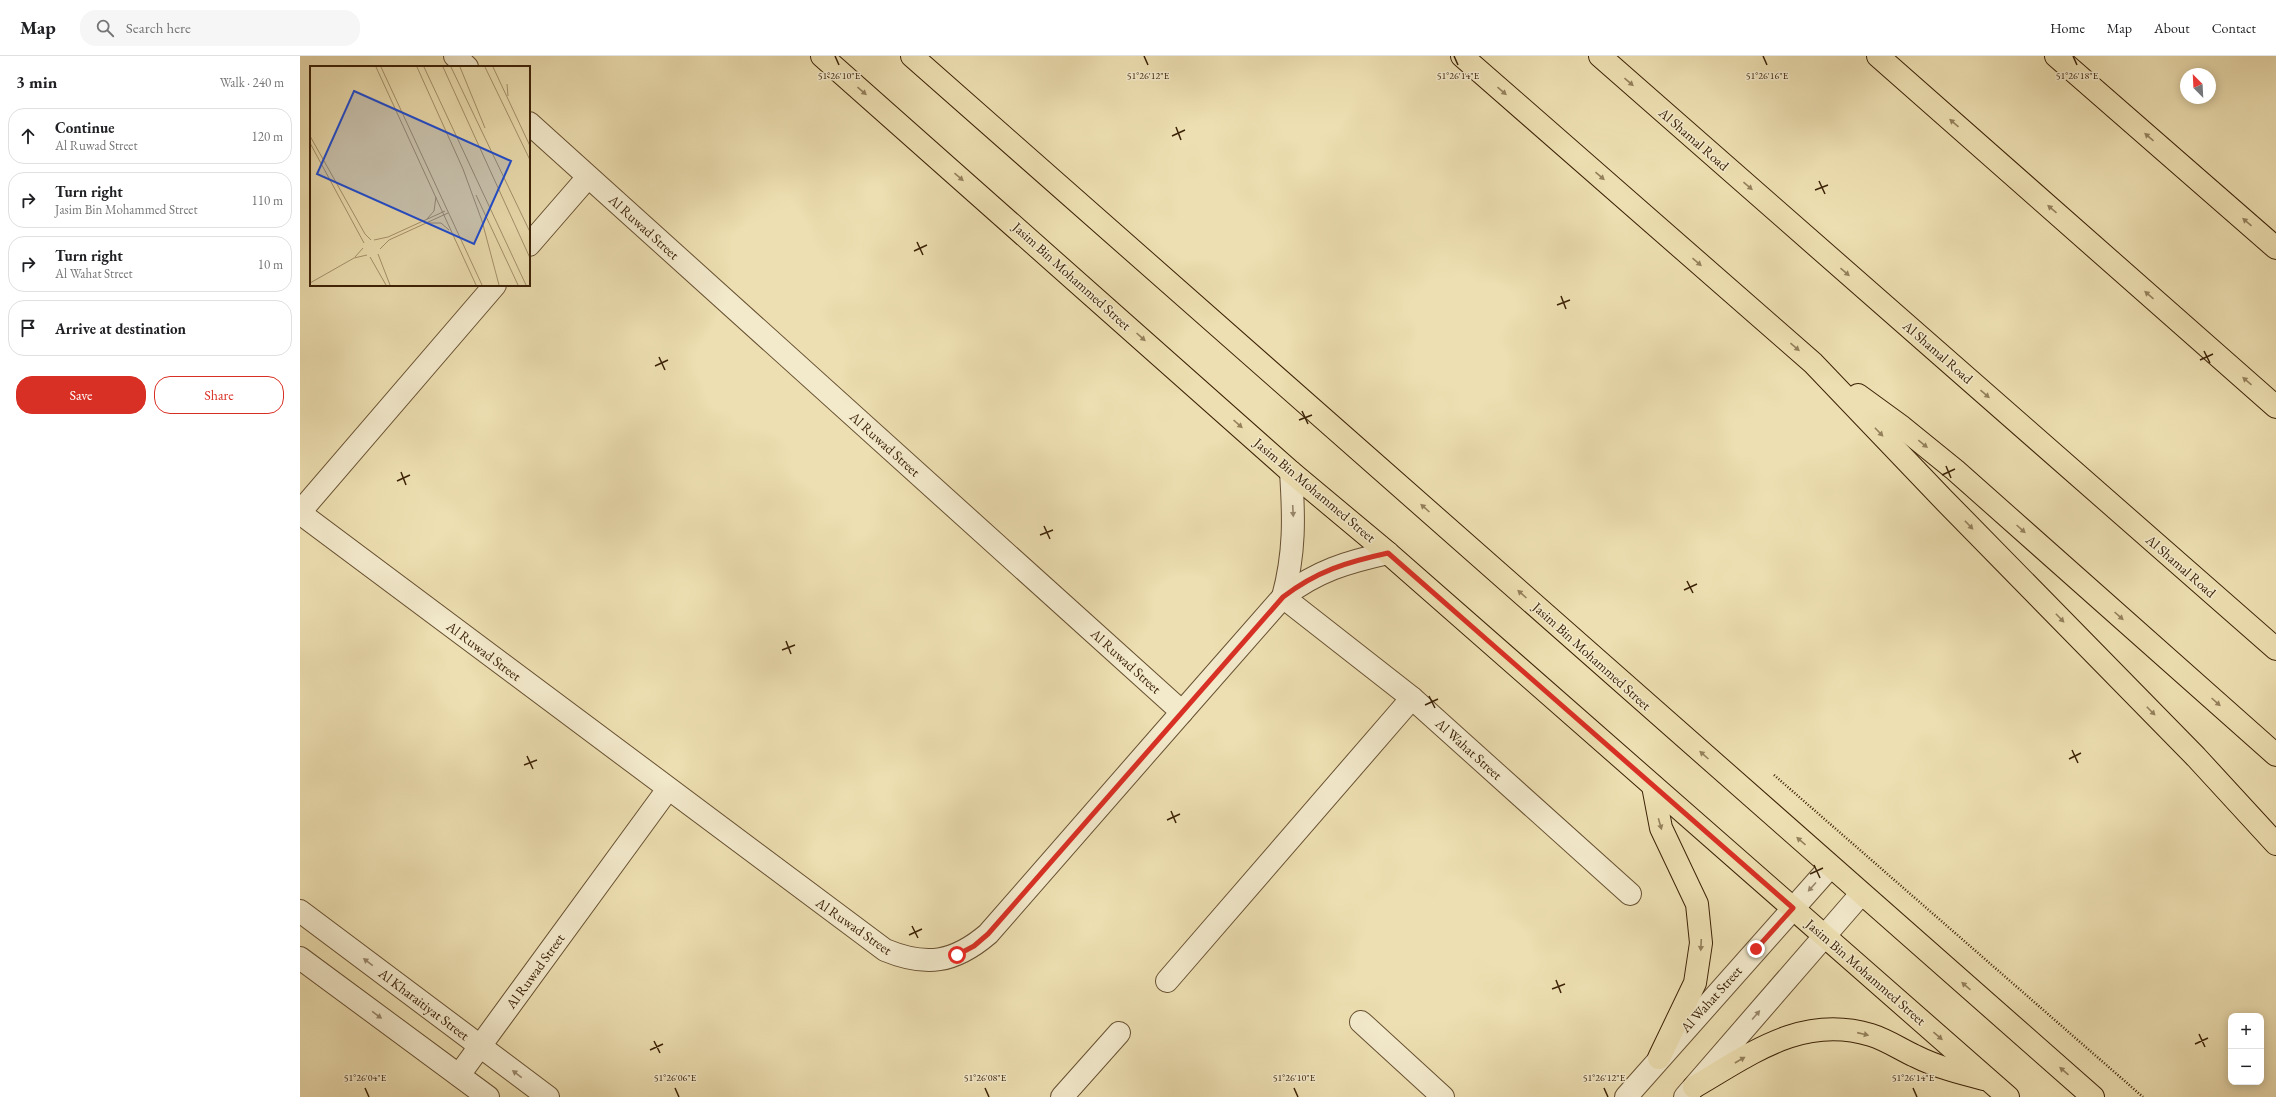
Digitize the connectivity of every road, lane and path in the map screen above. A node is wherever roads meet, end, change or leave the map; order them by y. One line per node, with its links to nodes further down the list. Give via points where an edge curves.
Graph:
1 (455, 56): 8 (street)
2 (822, 56): 16 (main road, Jasim Bin Mohammed Street, one-way to 16)
3 (912, 56): 27 (main road, Jasim Bin Mohammed Street, one-way to 3)
4 (1462, 56): 14 (main road, one-way to 14)
5 (1600, 56): 20 (main road, Al Shamal Road, one-way to 20)
6 (1878, 56): 15 (main road, one-way to 6)
7 (2056, 56): 12 (main road, one-way to 7)
8 (466, 66)
9 (530, 124): 10 (street, Al Ruwad Street)
10 (588, 177): 11 (street); 22 (street, Al Ruwad Street)
11 (530, 244)
12 (2276, 248)
13 (494, 286): 17 (street, Al Ruwad Street)
14 (1813, 363): 23 (main road, one-way to 23, via 1902,427 1955,470); 26 (main road, one-way to 26, via 2196,757)
15 (2276, 407)
16 (1291, 472): 18 (main road, Jasim Bin Mohammed Street); 19 (street, Al Ruwad Street, one-way to 19, via 1293,552)
17 (300, 512): 25 (street, Al Ruwad Street)
18 (1388, 553): 19 (street, Al Ruwad Street, via 1341,564 1321,572 1300,583); 24 (main road, Jasim Bin Mohammed Street)
19 (1283, 597): 21 (street, Al Wahat Street); 22 (street, Al Ruwad Street)
20 (2276, 649)
21 (1412, 698): 28 (street, Al Wahat Street); 34 (street)
22 (1182, 712): 25 (street, Al Ruwad Street, via 988,934 974,946 957,955 939,960 920,961 885,950)
23 (2276, 755)
24 (1653, 786): 30 (main road, Jasim Bin Mohammed Street); 38 (main road, one-way to 38, via 1661,828 1697,904 1702,943 1695,983)
25 (668, 789): 37 (street, Al Ruwad Street)
26 (2276, 844)
27 (1830, 867): 29 (main road, Jasim Bin Mohammed Street); 30 (street, Al Wahat Street, one-way to 30)
28 (1630, 894)
29 (1861, 894): 32 (street); 48 (main road, Jasim Bin Mohammed Street, one-way to 29)
30 (1793, 908): 32 (main road, Jasim Bin Mohammed Street); 38 (street, Al Wahat Street)
31 (300, 911): 37 (street, Al Kharaitiyat Street, one-way to 31)
32 (1825, 936): 40 (main road, Jasim Bin Mohammed Street, one-way to 40); 41 (street, one-way to 32)
33 (300, 958): 39 (street, one-way to 39)
34 (1167, 981)
35 (1361, 1022): 45 (street)
36 (1119, 1033): 44 (street)
37 (480, 1046): 39 (street, Al Ruwad Street); 43 (street, Al Kharaitiyat Street, one-way to 37)
38 (1659, 1058): 46 (street, Al Wahat Street)
39 (459, 1075): 42 (street)
40 (1990, 1081): 41 (main road, one-way to 40, via 1774,1041 1800,1032 1826,1029 1849,1030 1871,1036 1940,1066); 47 (main road, Jasim Bin Mohammed Street)
41 (1690, 1092)
42 (488, 1097)
43 (548, 1097)
44 (1062, 1097)
45 (1443, 1097)
46 (1626, 1097)
47 (2008, 1097)
48 (2093, 1097)

